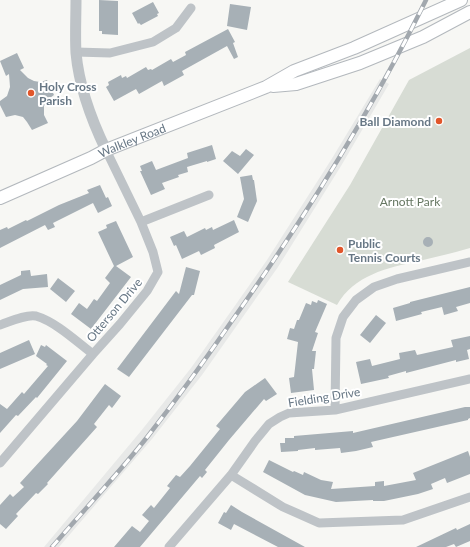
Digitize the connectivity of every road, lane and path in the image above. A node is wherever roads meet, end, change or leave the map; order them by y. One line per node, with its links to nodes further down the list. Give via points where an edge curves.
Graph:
1 (76, 0): 5 (street)
2 (461, 0): 6 (main road, Walkley Road, via 368,42 294,71)
3 (191, 8): 5 (street, via 176,28 153,42 110,53)
4 (470, 12): 6 (main road, Walkley Road, via 423,37 360,62 296,84)
5 (76, 52): 7 (street, via 86,99)
6 (266, 87): 7 (main road, Walkley Road)
7 (106, 150): 9 (main road, Walkley Road); 10 (street, Otterson Drive)
8 (210, 195): 10 (street)
9 (0, 198)
10 (141, 222): 13 (street, Otterson Drive, via 158,272 125,319)
11 (470, 262): 15 (street, via 374,287 356,300 343,317 336,338)
12 (0, 325): 13 (street, via 14,319 34,316 55,325)
13 (93, 354): 16 (street, Otterson Drive)
14 (470, 379): 15 (street, Fielding Drive)
15 (335, 410): 17 (street, Fielding Drive, via 289,413 280,417 269,424)
16 (0, 463)
17 (231, 475): 18 (street, via 282,507 319,524 403,520); 19 (street, Fielding Drive)
18 (470, 497)
19 (169, 547)

